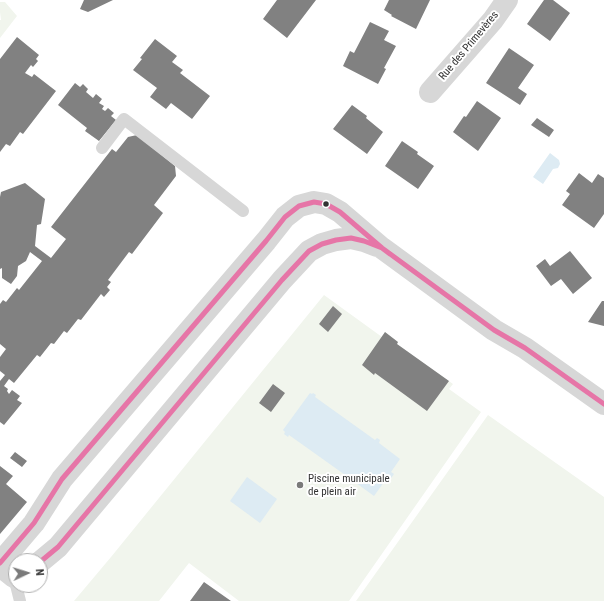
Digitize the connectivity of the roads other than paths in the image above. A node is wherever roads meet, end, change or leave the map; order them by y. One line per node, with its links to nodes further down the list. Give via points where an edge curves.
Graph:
1 (507, 0): 2 (street, Rue des Primevères, via 493,20)
2 (430, 92)
3 (102, 148): 4 (lane, via 124,119)
4 (243, 211)
5 (382, 248): 6 (street, via 494,330); 7 (street, via 340,212 326,204 314,202 299,206 285,217 62,479); 8 (street, via 351,238 322,244 309,252 282,280 58,547)
6 (604, 404)
7 (18, 553)
8 (48, 555)

